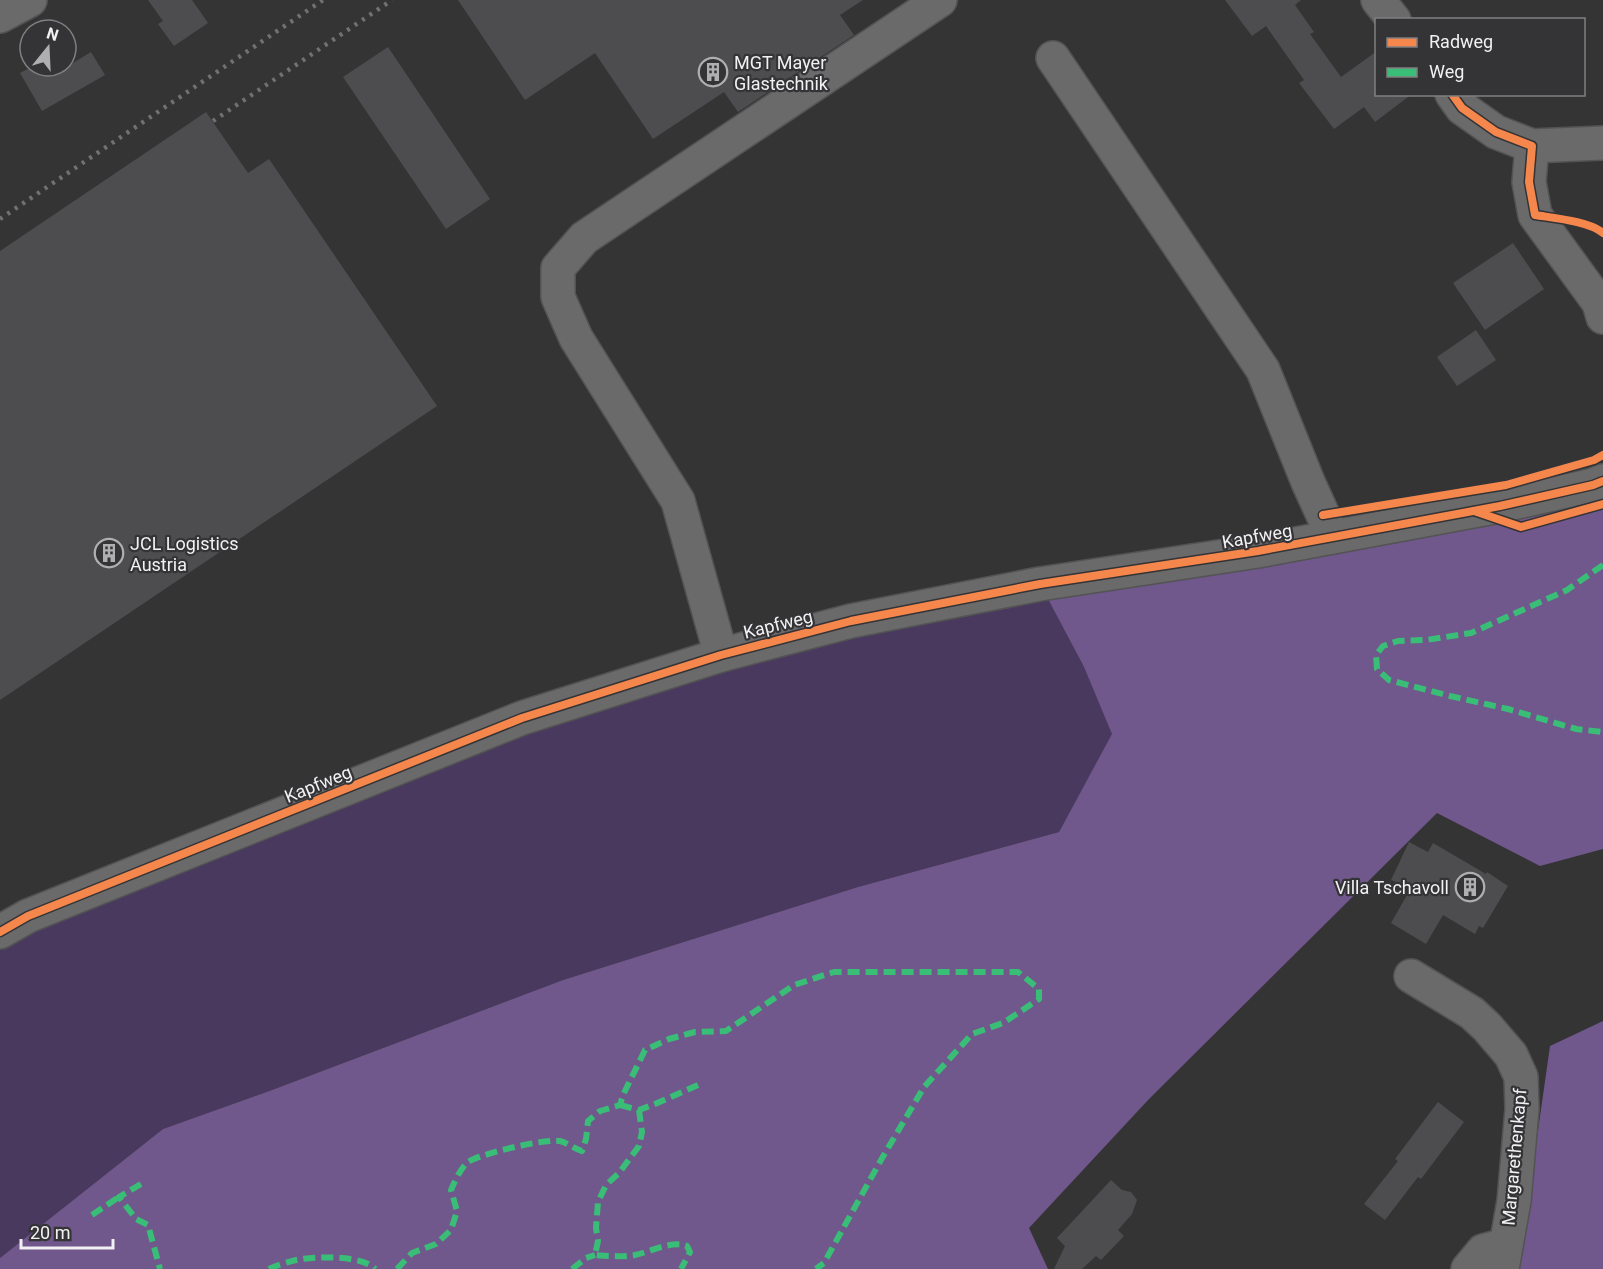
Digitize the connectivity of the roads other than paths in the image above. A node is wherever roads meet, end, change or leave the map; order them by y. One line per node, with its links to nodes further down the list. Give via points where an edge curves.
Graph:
1 (30, 0): 4 (street)
2 (940, 0): 13 (street, via 584,238 558,268 558,297 576,338 678,501)
3 (1378, 0): 5 (street)
4 (0, 16)
5 (1392, 18)
6 (1053, 58): 12 (street, via 1263,370)
7 (1453, 96): 9 (street, via 1462,108 1496,132)
8 (1603, 143): 9 (street)
9 (1532, 146): 10 (street, via 1528,182 1535,215 1599,303)
10 (1603, 317)
11 (1603, 481): 12 (street, Kapfweg, via 1500,506)
12 (1333, 537): 13 (street, Kapfweg, via 1041,584 851,621)
13 (721, 654): 14 (street, Kapfweg, via 522,718 28,916)
14 (0, 932)
15 (1411, 976): 16 (street, Margarethenkapf, via 1472,1013 1511,1056 1521,1077 1514,1201)
16 (1504, 1257): 17 (street, Margarethenkapf, via 1483,1251)
17 (1468, 1269)

